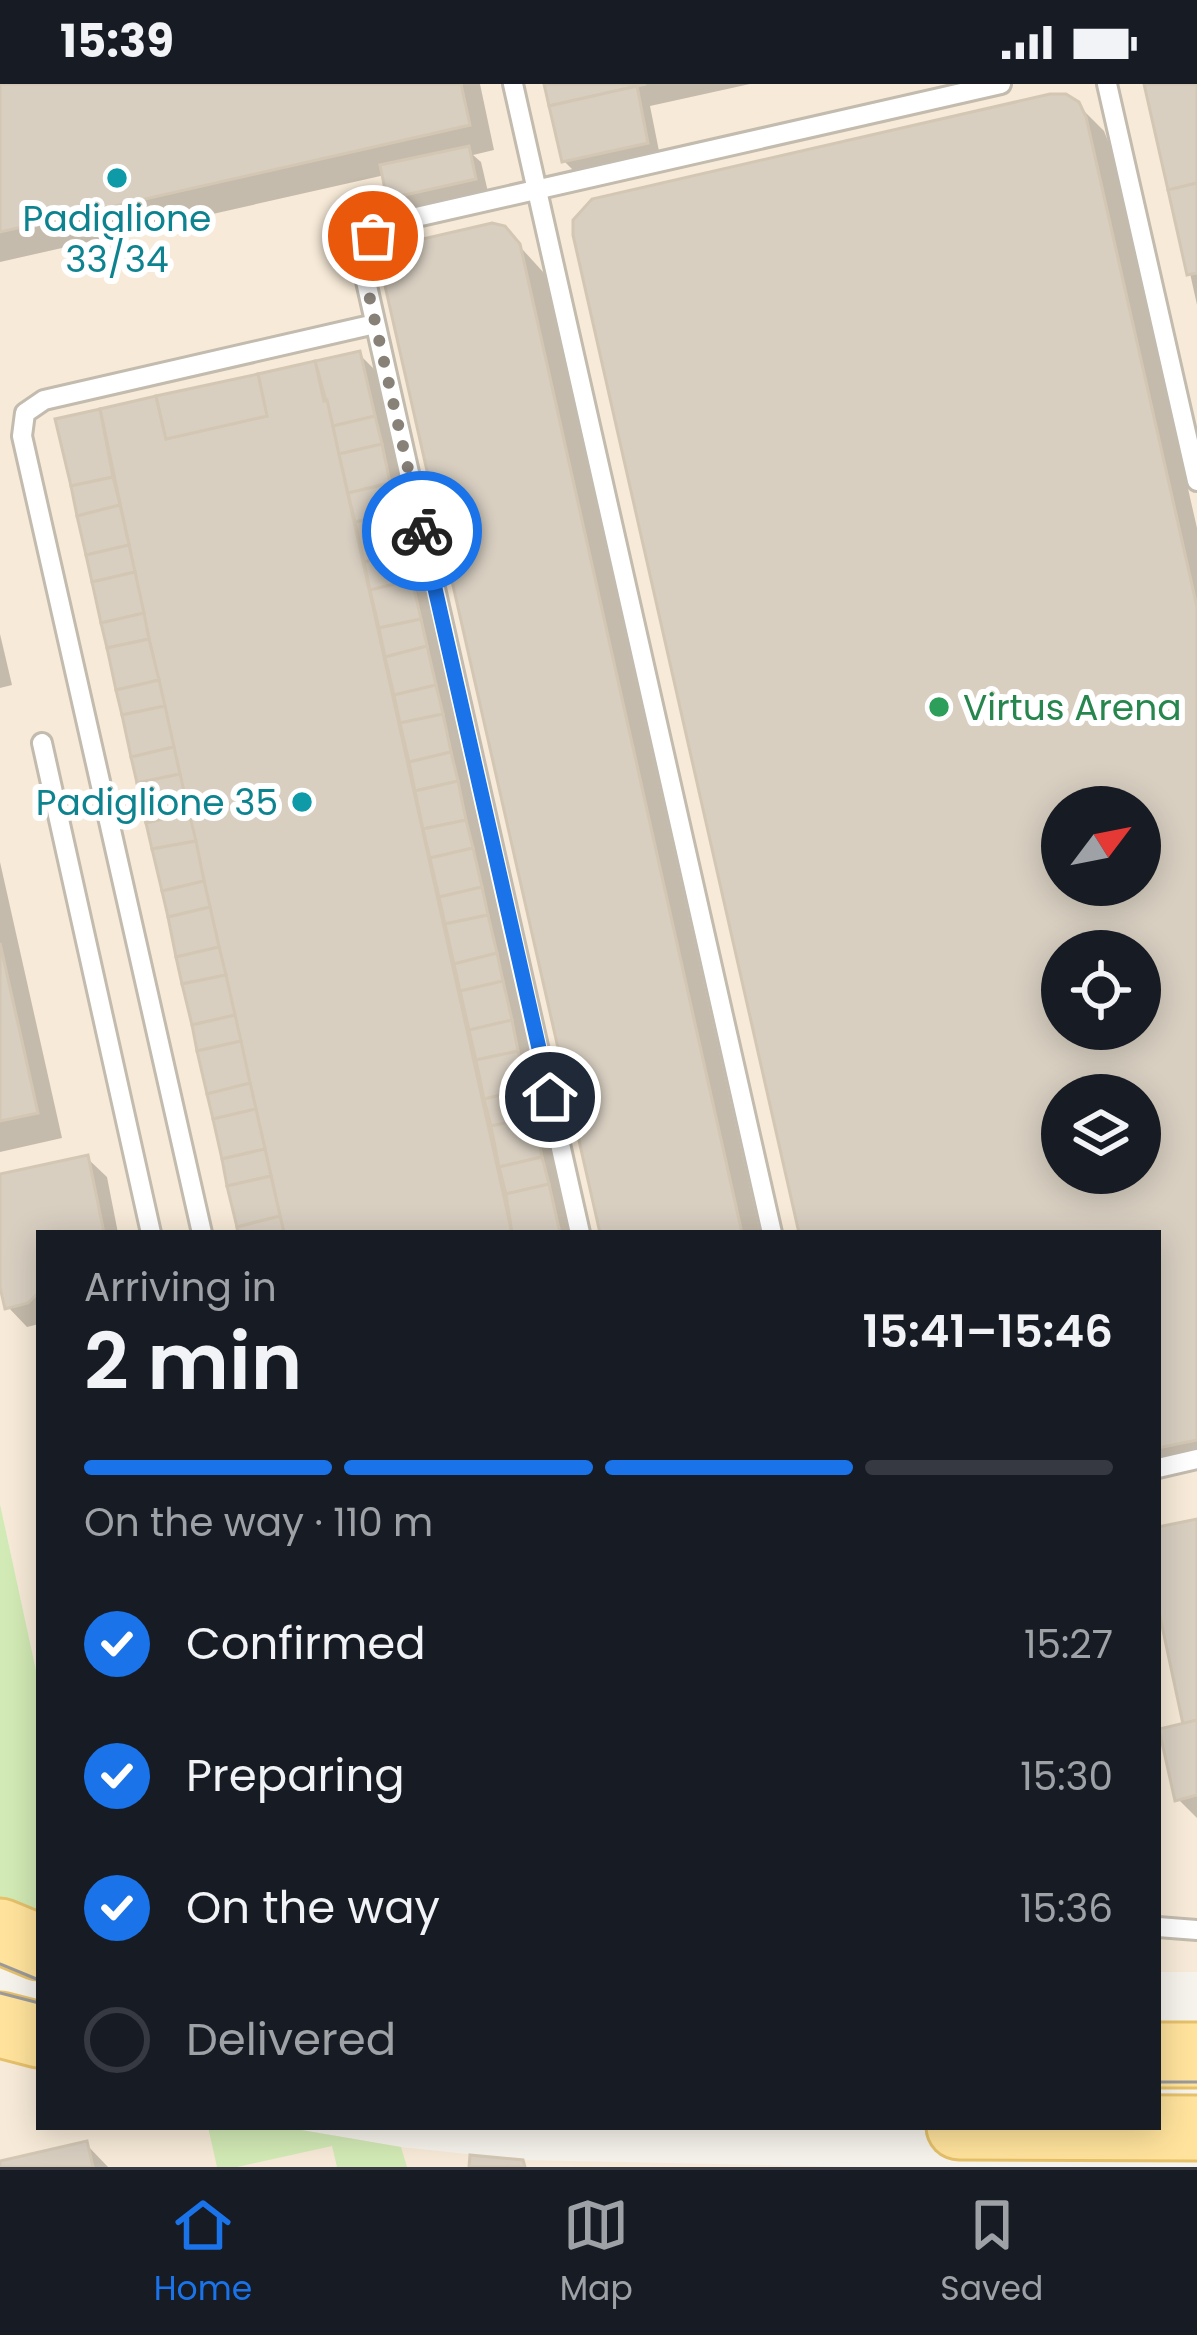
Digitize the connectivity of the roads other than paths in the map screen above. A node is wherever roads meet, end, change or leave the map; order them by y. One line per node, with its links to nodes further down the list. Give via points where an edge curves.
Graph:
1 (513, 84): 4 (lane)
2 (1001, 84): 4 (lane)
3 (1107, 84): 6 (lane)
4 (537, 192): 5 (lane, via 390,224 373,236 363,268); 11 (lane)
5 (375, 324): 9 (lane, via 44,400 26,413 22,436); 10 (lane)
6 (1197, 481)
7 (42, 743): 8 (lane)
8 (150, 1230)
9 (201, 1230)
10 (579, 1230)
11 (771, 1230)
12 (1197, 1459): 13 (lane)
13 (1161, 1467)
14 (1161, 1927): 15 (lane)
15 (1197, 1930)
16 (0, 1931): 17 (main road)
17 (36, 1946)
18 (0, 2025): 19 (main road)
19 (36, 2034)
20 (1161, 2055): 21 (main road)
21 (1197, 2055)
22 (1161, 2128): 23 (main road)
23 (1197, 2128)

